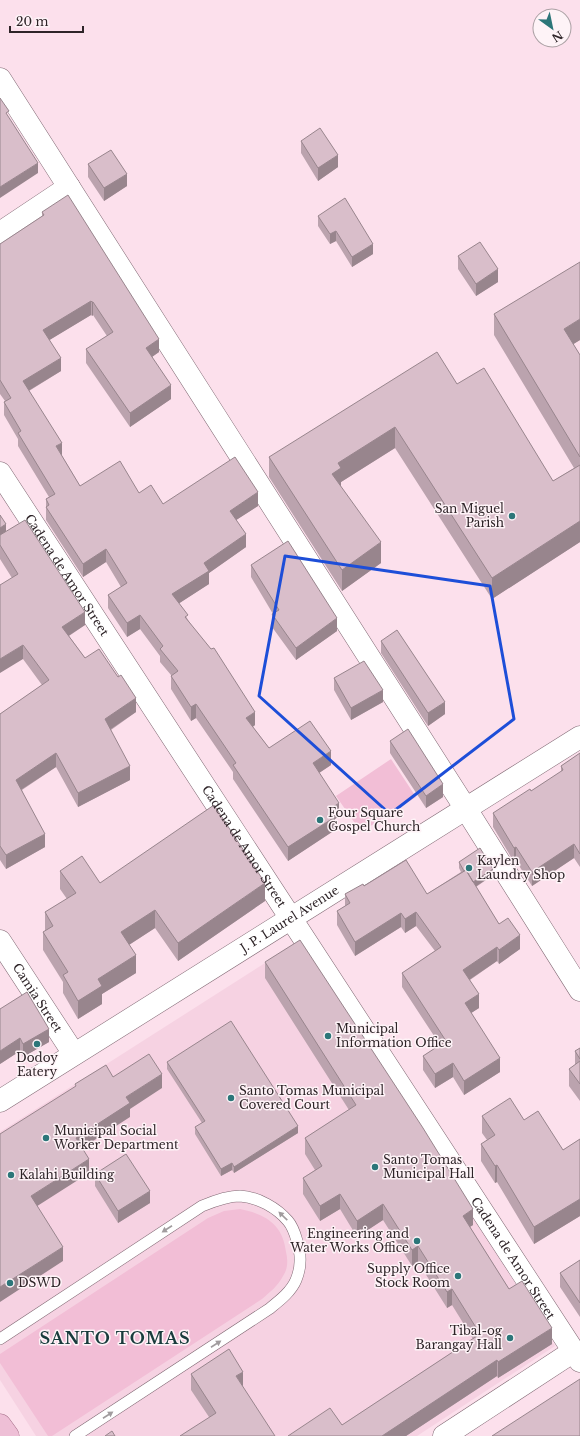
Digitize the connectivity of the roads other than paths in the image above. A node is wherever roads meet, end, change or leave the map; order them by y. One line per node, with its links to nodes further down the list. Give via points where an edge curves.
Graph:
1 (0, 79): 2 (street)
2 (69, 187): 3 (street); 6 (street)
3 (0, 232)
4 (0, 473): 7 (street, Cadena de Amor Street)
5 (580, 737): 6 (street, J. P. Laurel Avenue)
6 (466, 809): 7 (street, J. P. Laurel Avenue); 9 (street)
7 (291, 918): 10 (street, J. P. Laurel Avenue); 13 (street, Cadena de Amor Street)
8 (0, 941): 10 (street, Camia Street)
9 (580, 990)
10 (74, 1054): 11 (street, J. P. Laurel Avenue)
11 (0, 1101)
12 (0, 1339): 16 (lane, one-way to 12, via 285,1297 296,1281 300,1262 298,1244 289,1222 265,1203 240,1196 202,1206)
13 (577, 1356): 17 (street)
14 (0, 1424): 15 (main road)
15 (8, 1436)
16 (75, 1436)
17 (444, 1436)

